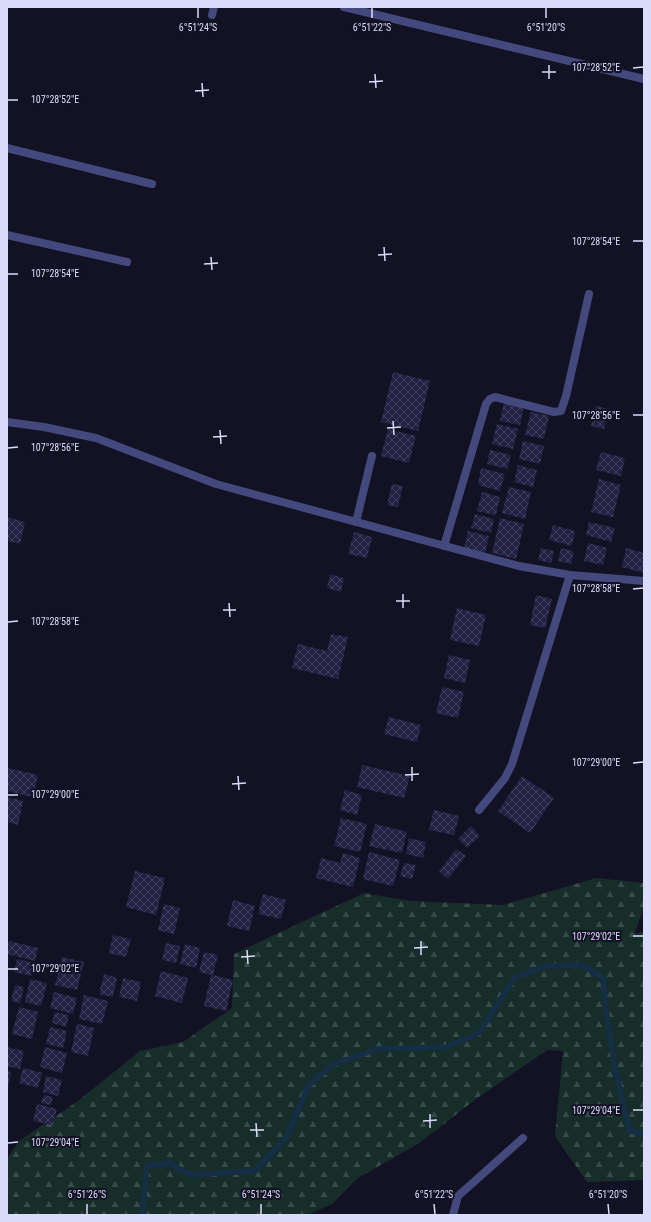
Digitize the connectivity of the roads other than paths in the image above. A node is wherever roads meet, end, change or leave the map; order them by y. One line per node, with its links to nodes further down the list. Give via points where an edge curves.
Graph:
1 (344, 7): 2 (street)
2 (644, 79)
3 (7, 148): 4 (street)
4 (152, 184)
5 (7, 235): 6 (street)
6 (127, 262)
7 (589, 294): 11 (street, via 561,411 554,412 496,397 490,398 486,404)
8 (7, 422): 10 (street, via 96,438 216,484)
9 (372, 456): 10 (street)
10 (356, 522): 11 (street)
11 (444, 546): 12 (street, via 538,570)
12 (570, 575): 13 (street); 14 (street, via 512,764 505,778)
13 (644, 581)
14 (479, 810)
15 (523, 1138): 16 (street, via 458,1196)
16 (453, 1215)

